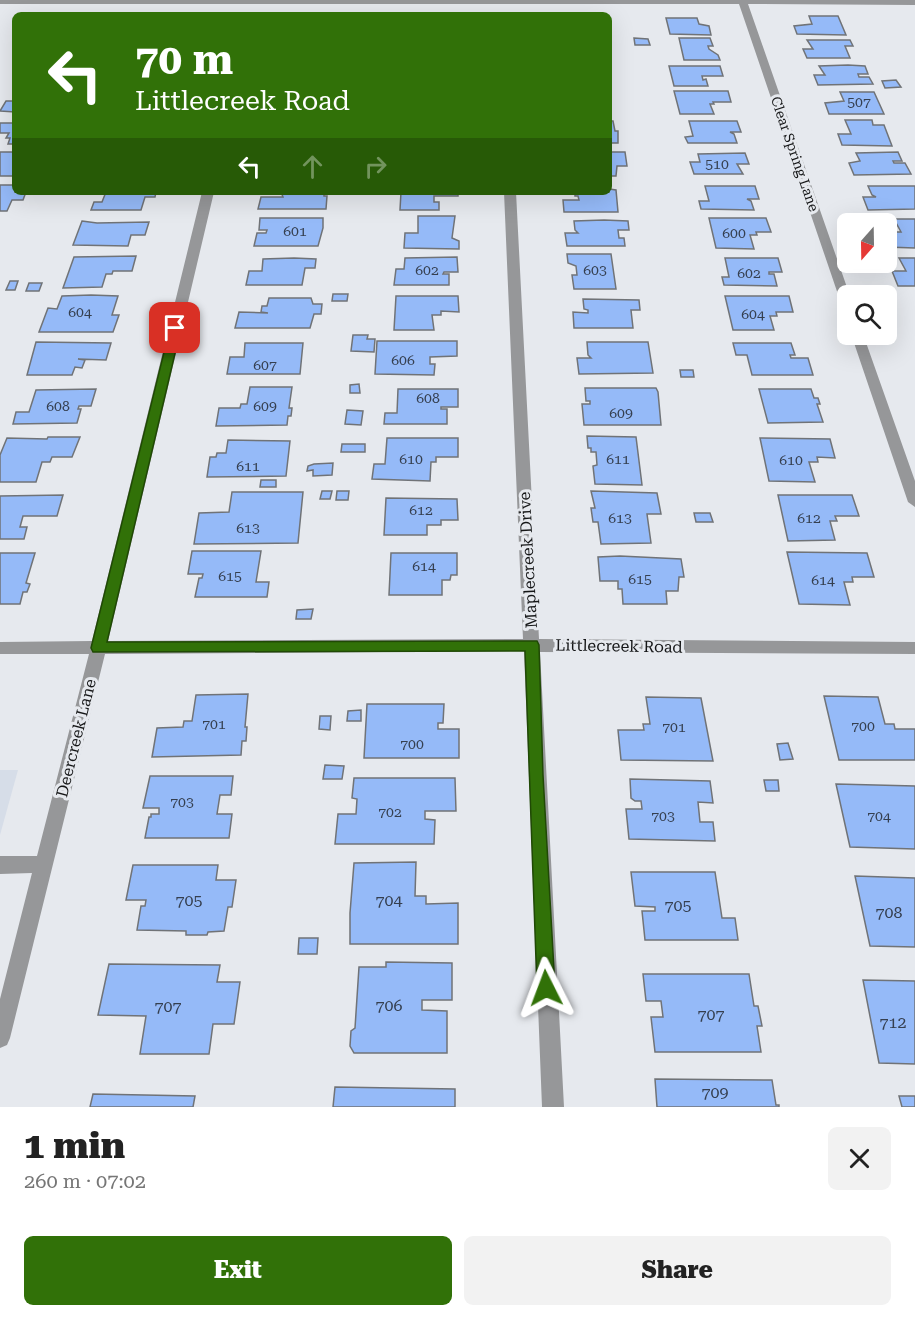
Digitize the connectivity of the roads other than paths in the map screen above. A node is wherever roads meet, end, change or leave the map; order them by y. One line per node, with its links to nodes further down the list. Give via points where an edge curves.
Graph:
1 (254, 0): 2 (street); 3 (street)
2 (3, 1): 6 (street)
3 (499, 2): 4 (street); 7 (street)
4 (743, 2): 5 (street); 10 (street, Clear Spring Lane)
5 (915, 2)
6 (0, 12)
7 (500, 12)
8 (207, 195): 15 (street, Deercreek Lane)
9 (510, 195): 13 (street, Maplecreek Drive)
10 (841, 285)
11 (861, 345): 12 (street)
12 (915, 502)
13 (532, 645): 15 (street, Littlecreek Road); 16 (street, Littlecreek Road); 20 (street, Maplecreek Drive)
14 (0, 648): 15 (street, Littlecreek Road)
15 (99, 648): 17 (street, Deercreek Lane)
16 (915, 648)
17 (44, 864): 18 (street); 19 (street, Deercreek Lane)
18 (0, 865)
19 (0, 1038)
20 (553, 1107)

